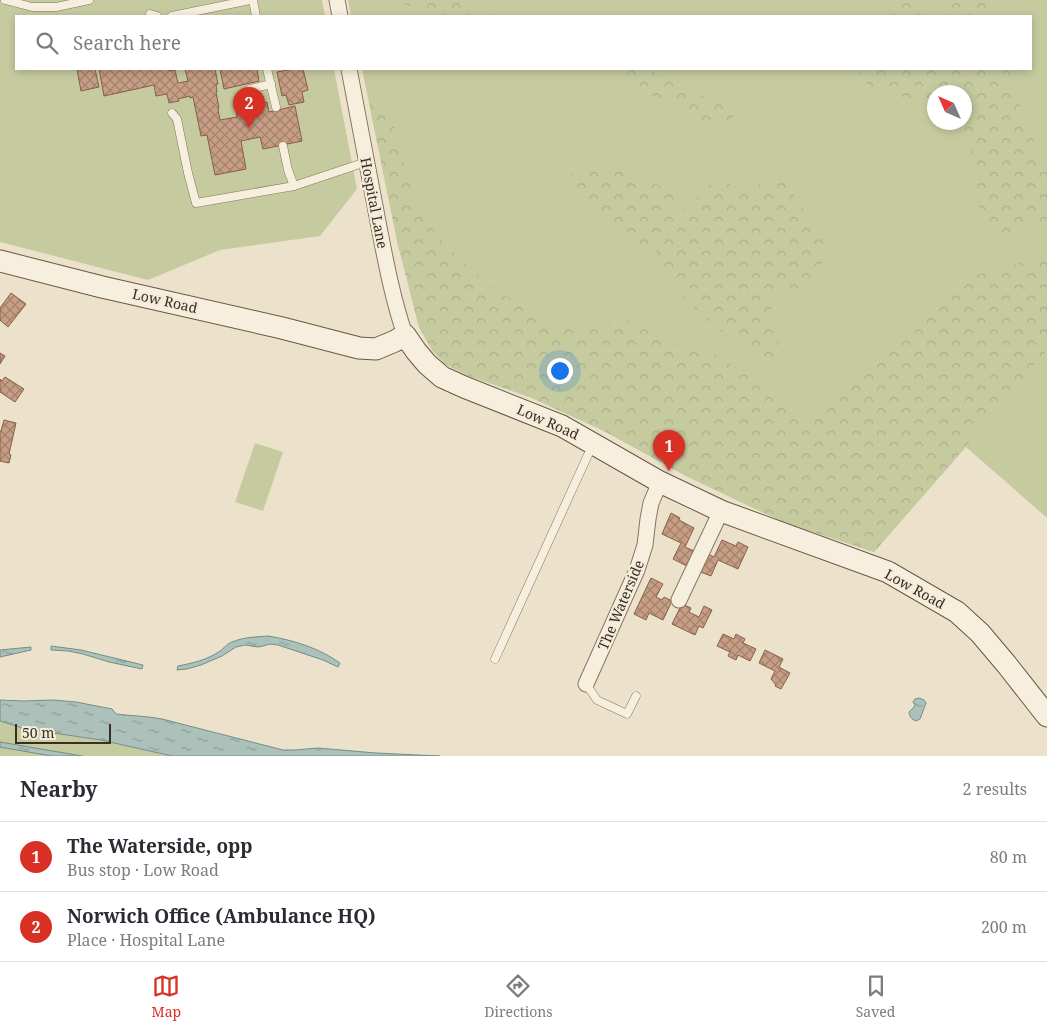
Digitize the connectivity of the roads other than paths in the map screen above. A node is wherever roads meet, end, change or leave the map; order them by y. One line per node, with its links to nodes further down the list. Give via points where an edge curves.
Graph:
1 (5, 0): 6 (lane)
2 (88, 0): 5 (lane)
3 (251, 0): 7 (lane); 8 (lane)
4 (337, 0): 9 (street)
5 (80, 1): 6 (lane, via 56,7)
6 (26, 3)
7 (177, 15)
8 (256, 15)
9 (340, 15)
10 (267, 70): 12 (lane)
11 (350, 70): 17 (street, Hospital Lane)
12 (271, 84): 13 (lane); 14 (lane)
13 (250, 89)
14 (276, 107)
15 (172, 113): 18 (lane, via 177,119 196,203)
16 (283, 146): 18 (lane)
17 (366, 162): 18 (lane); 20 (street, Hospital Lane, via 391,288)
18 (294, 186)
19 (0, 261): 20 (street, Low Road, via 359,348 376,349)
20 (405, 335): 21 (street, Low Road, via 427,364 442,376 562,426)
21 (593, 444): 22 (street, Low Road); 25 (lane)
22 (660, 482): 23 (street, Low Road); 26 (street, The Waterside, via 651,503 645,546 637,570 586,666)
23 (721, 511): 24 (street); 28 (street, Low Road, via 888,572 957,612 980,633)
24 (679, 600)
25 (495, 659)
26 (586, 684): 27 (lane, via 597,700 627,714)
27 (636, 696)
28 (1047, 716)

